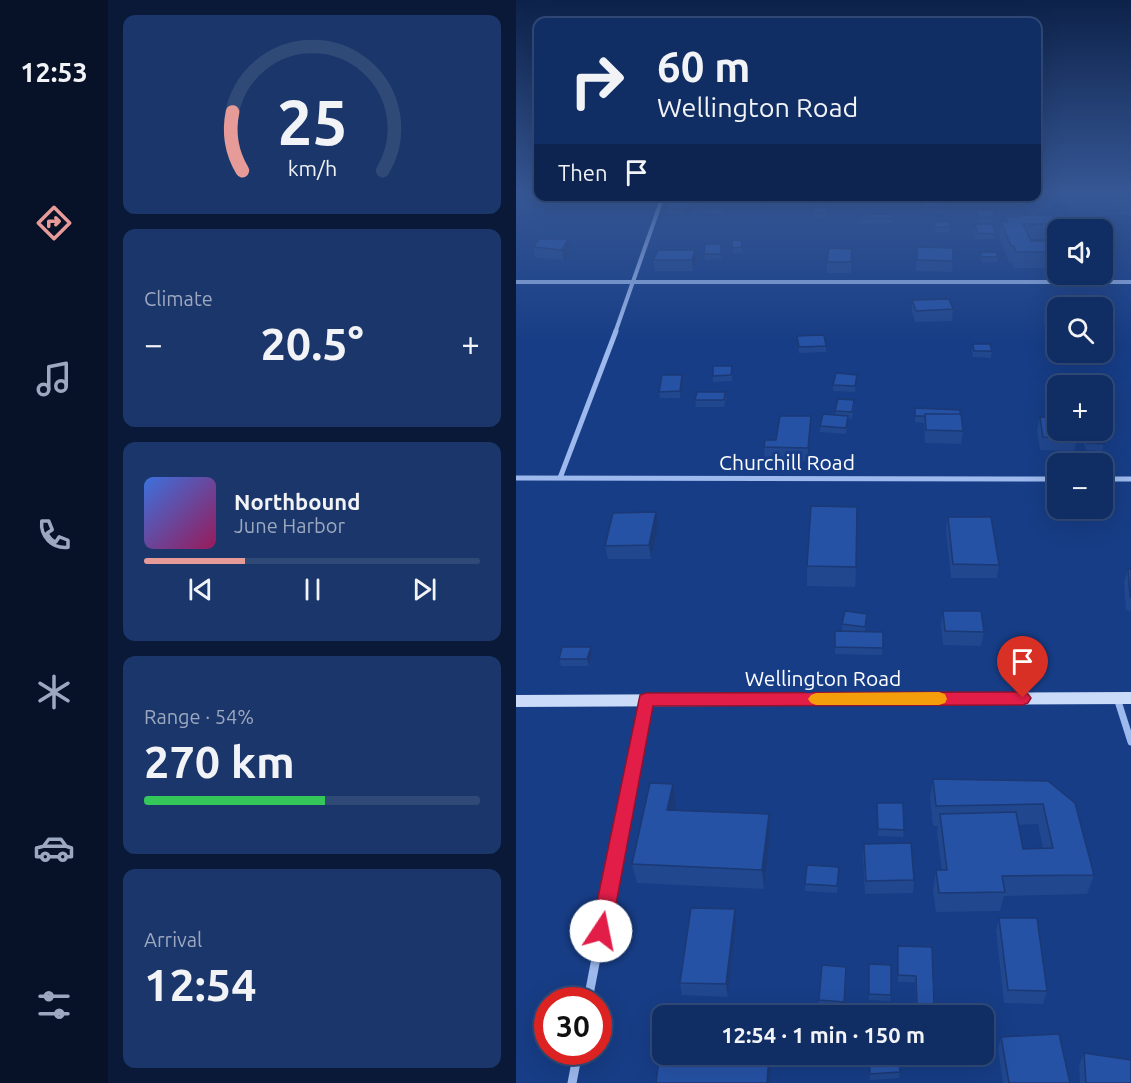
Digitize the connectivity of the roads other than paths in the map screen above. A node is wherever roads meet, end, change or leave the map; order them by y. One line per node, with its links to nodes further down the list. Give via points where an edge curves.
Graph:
1 (648, 243): 3 (street)
2 (516, 282): 3 (street)
3 (635, 282): 4 (street); 6 (street)
4 (1131, 282)
5 (516, 478): 6 (street, Churchill Road)
6 (560, 478): 7 (street, Churchill Road)
7 (1047, 479)
8 (1113, 479): 9 (street)
9 (1131, 479)
10 (1124, 698): 11 (main road, Wellington Road); 13 (street)
11 (646, 699): 12 (main road, Wellington Road); 14 (street)
12 (516, 701)
13 (1131, 742)
14 (591, 987)
15 (575, 1065): 16 (street)
16 (572, 1083)

